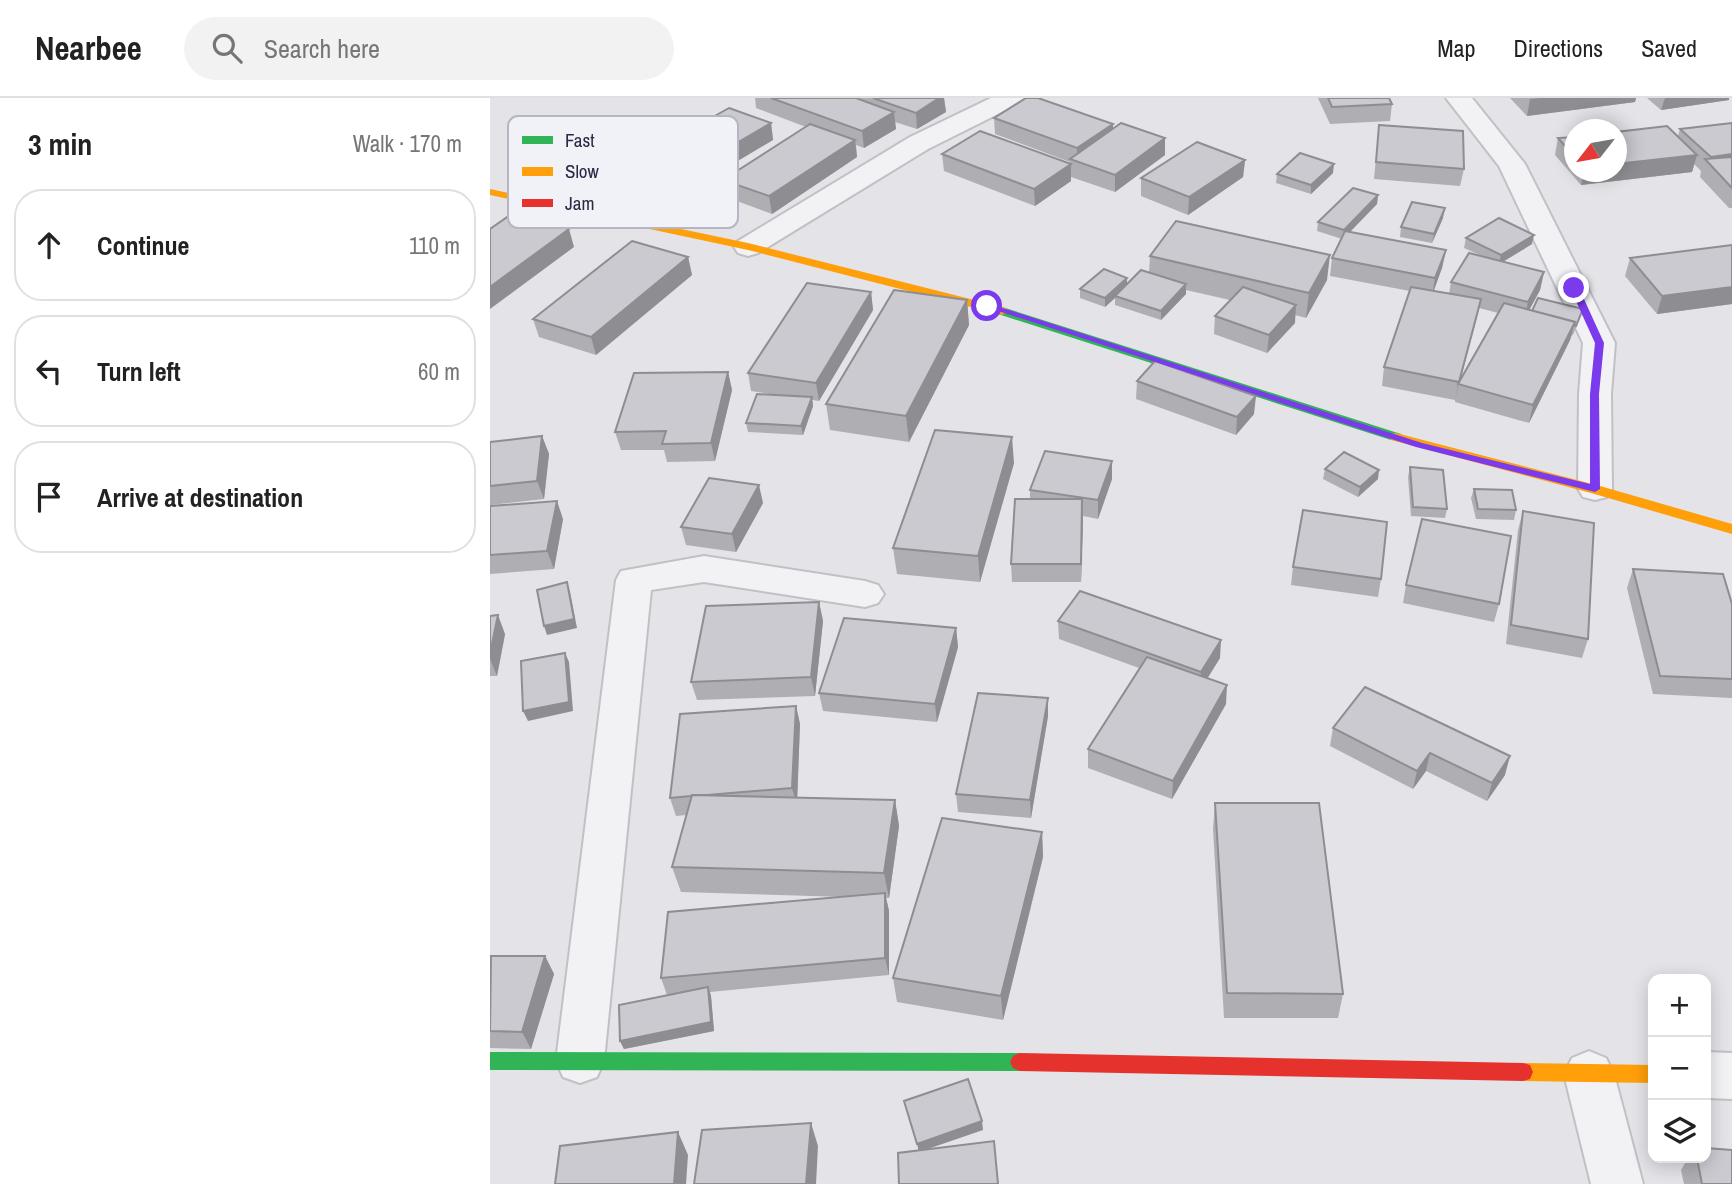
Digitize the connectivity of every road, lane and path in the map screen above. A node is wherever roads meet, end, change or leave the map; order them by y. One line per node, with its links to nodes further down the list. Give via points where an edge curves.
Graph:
1 (1011, 98): 6 (street, via 919,143)
2 (1459, 98): 7 (street, via 1512,164 1599,343)
3 (490, 192): 4 (street)
4 (508, 196)
5 (659, 228): 6 (street)
6 (748, 247): 7 (street, via 987,306 1420,445)
7 (1595, 489): 8 (street)
8 (1732, 529)
9 (865, 594): 11 (street, via 704,569 634,580)
10 (490, 1061): 11 (street)
11 (580, 1061): 12 (street, via 946,1061)
12 (1589, 1074): 13 (street); 16 (street)
13 (1648, 1074)
14 (1711, 1075): 15 (street)
15 (1732, 1076)
16 (1617, 1184)

